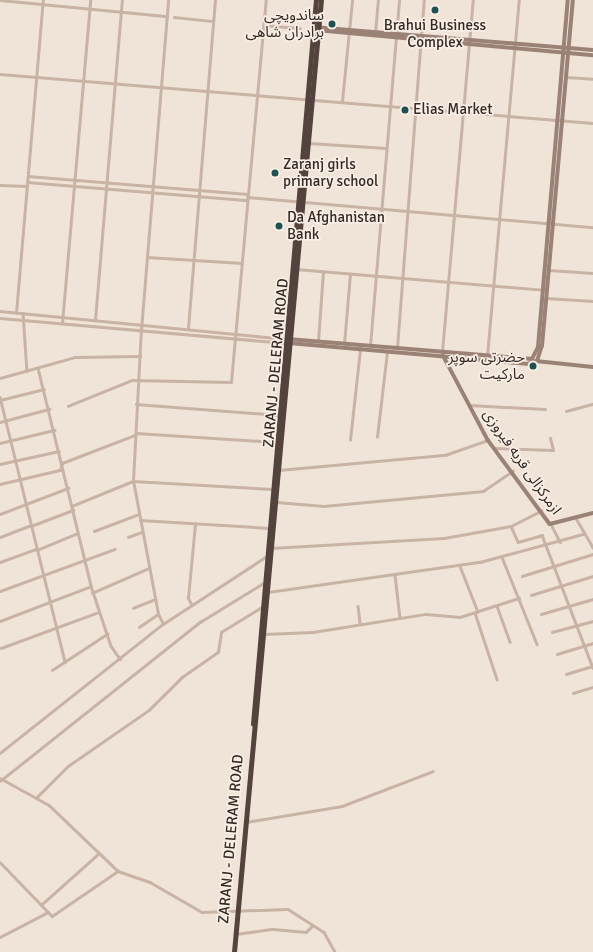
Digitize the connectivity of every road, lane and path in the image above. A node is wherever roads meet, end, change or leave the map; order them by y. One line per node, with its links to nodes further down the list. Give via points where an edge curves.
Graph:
1 (0, 0): 17 (street)
2 (90, 0): 18 (street)
3 (122, 0): 19 (street)
4 (168, 0): 20 (street)
5 (215, 0): 22 (street)
6 (266, 0): 23 (street)
7 (316, 0): 25 (highway, ZARANJ - DELERAM ROAD)
8 (321, 0): 25 (highway, ZARANJ - DELERAM ROAD)
9 (352, 0): 26 (street)
10 (378, 0): 27 (street)
11 (399, 0): 28 (street)
12 (424, 0): 29 (street)
13 (473, 0): 30 (street)
14 (519, 0): 31 (street)
15 (568, 0): 33 (main road)
16 (573, 0): 34 (main road)
17 (43, 2): 18 (street); 37 (street)
18 (89, 8): 19 (street); 40 (street)
19 (121, 11): 20 (street); 41 (street)
20 (167, 16): 42 (street)
21 (174, 17): 22 (street)
22 (213, 20): 43 (street)
23 (264, 25): 24 (street); 44 (street)
24 (300, 28)
25 (316, 28): 26 (main road); 45 (highway, ZARANJ - DELERAM ROAD)
26 (349, 33): 27 (main road); 46 (street)
27 (375, 34): 28 (main road)
28 (396, 36): 29 (main road); 47 (street)
29 (421, 39): 30 (main road); 48 (street)
30 (470, 43): 31 (main road); 49 (street)
31 (515, 46): 33 (main road); 50 (street)
32 (593, 50): 34 (main road)
33 (563, 51): 34 (main road); 51 (main road)
34 (569, 51): 35 (main road); 38 (main road)
35 (593, 55)
36 (0, 74): 37 (street)
37 (36, 76): 40 (street); 55 (street)
38 (566, 77): 39 (street); 51 (main road)
39 (593, 79)
40 (82, 80): 41 (street); 56 (street)
41 (116, 82): 42 (street); 58 (street)
42 (162, 86): 43 (street); 62 (street)
43 (207, 90): 44 (street); 64 (street)
44 (257, 94): 45 (street); 67 (street)
45 (310, 99): 46 (street); 53 (highway, ZARANJ - DELERAM ROAD); 68 (highway, ZARANJ - DELERAM ROAD)
46 (342, 101): 47 (street)
47 (389, 105): 48 (street); 54 (street)
48 (416, 107): 49 (street); 70 (street)
49 (463, 111): 50 (street); 71 (street)
50 (510, 116): 51 (street); 72 (street)
51 (560, 119): 52 (street); 73 (main road)
52 (593, 123)
53 (309, 143): 54 (street); 68 (highway, ZARANJ - DELERAM ROAD)
54 (386, 148): 69 (street)
55 (28, 176): 56 (street); 57 (street)
56 (75, 180): 58 (street); 61 (street)
57 (27, 182): 60 (street); 61 (street)
58 (106, 182): 62 (street); 63 (street)
59 (0, 184): 60 (street)
60 (27, 186): 91 (street)
61 (75, 186): 63 (street); 93 (street)
62 (152, 186): 64 (street); 65 (street)
63 (106, 189): 65 (street); 96 (street)
64 (199, 190): 66 (street); 67 (street)
65 (152, 193): 66 (street); 75 (street)
66 (199, 196): 67 (street); 76 (street)
67 (247, 197): 68 (street); 77 (street)
68 (300, 203): 69 (street); 78 (highway, ZARANJ - DELERAM ROAD)
69 (381, 209): 70 (street); 83 (street)
70 (408, 211): 71 (street); 84 (street)
71 (453, 214): 72 (street); 85 (street)
72 (499, 218): 73 (street); 86 (street)
73 (551, 224): 74 (street); 79 (main road); 87 (main road)
74 (593, 227)
75 (147, 256): 76 (street); 98 (street)
76 (193, 261): 77 (street); 99 (street)
77 (242, 263): 101 (street)
78 (294, 269): 80 (street); 103 (highway, ZARANJ - DELERAM ROAD)
79 (549, 270): 81 (street); 87 (main road)
80 (322, 272): 82 (street); 104 (street)
81 (593, 273)
82 (350, 274): 83 (street); 105 (street)
83 (374, 276): 84 (street); 106 (street)
84 (402, 279): 85 (street); 107 (street)
85 (448, 283): 86 (street); 110 (street)
86 (494, 288): 87 (street); 112 (street)
87 (545, 290): 88 (main road); 114 (main road, via 538,347)
88 (546, 298): 89 (street); 115 (main road)
89 (593, 301)
90 (0, 311): 91 (street)
91 (16, 313): 92 (street)
92 (23, 314): 93 (street); 95 (street)
93 (63, 317): 96 (street); 97 (street)
94 (0, 318): 95 (street)
95 (24, 319): 97 (street); 118 (street)
96 (96, 320): 98 (street)
97 (62, 323): 100 (street)
98 (141, 324): 99 (street); 100 (street)
99 (188, 328): 101 (street)
100 (141, 330): 102 (street); 111 (street)
101 (234, 332): 102 (street); 103 (street)
102 (233, 339): 103 (street); 120 (street, via 231,382)
103 (288, 341): 104 (main road); 108 (main road); 130 (highway, ZARANJ - DELERAM ROAD); 147 (highway, ZARANJ - DELERAM ROAD)
104 (318, 341): 105 (main road)
105 (344, 344): 106 (main road)
106 (370, 346): 107 (main road)
107 (396, 348): 110 (main road)
108 (360, 350): 109 (main road); 137 (street)
109 (387, 351): 113 (main road); 135 (street)
110 (442, 352): 112 (main road); 113 (main road, ازمرکزالی قریه فیروزی)
111 (140, 356): 117 (street, via 75,357); 120 (street)
112 (487, 356): 114 (main road)
113 (444, 357): 115 (main road, via 527,364); 125 (main road, ازمرکزالی قریه فیروزی)
114 (532, 359): 115 (main road)
115 (538, 361): 116 (main road)
116 (593, 367)
117 (38, 368): 118 (street); 121 (street)
118 (27, 371): 119 (street)
119 (0, 378)
120 (137, 380): 123 (street); 126 (street)
121 (44, 389): 122 (street); 127 (street)
122 (0, 399): 131 (street)
123 (136, 404): 130 (street); 134 (street)
124 (593, 404): 129 (street)
125 (468, 405): 128 (street); 138 (main road, ازمرکزالی قریه فیروزی)
126 (68, 406)
127 (49, 409): 131 (street); 133 (street)
128 (545, 409)
129 (566, 410)
130 (279, 415): 140 (highway, ZARANJ - DELERAM ROAD)
131 (6, 420): 132 (street); 139 (street)
132 (0, 422)
133 (54, 430): 139 (street); 143 (street)
134 (136, 434): 140 (street); 145 (street); 150 (street)
135 (377, 437)
136 (550, 438): 142 (street, via 553,450)
137 (350, 440)
138 (488, 440): 142 (main road, ازمرکزالی قریه فیروزی); 147 (street, via 445,455)
139 (10, 441): 141 (street); 144 (street)
140 (278, 442): 153 (highway, ZARANJ - DELERAM ROAD)
141 (0, 443)
142 (495, 448): 148 (main road, ازمرکزالی قریه فیروزی)
143 (58, 451): 144 (street); 145 (street)
144 (15, 461): 146 (street); 149 (street)
145 (62, 463): 149 (street, via 60,470); 152 (street)
146 (0, 464)
147 (279, 470): 154 (highway, ZARANJ - DELERAM ROAD)
148 (513, 471): 154 (street, via 483,491 324,506); 157 (main road, ازمرکزالی قریه فیروزی)
149 (20, 480): 151 (street); 155 (street)
150 (133, 481): 153 (street); 156 (street); 160 (street)
151 (0, 484)
152 (68, 488): 155 (street); 156 (street)
153 (272, 489): 167 (highway, ZARANJ - DELERAM ROAD)
154 (276, 502): 177 (highway, ZARANJ - DELERAM ROAD)
155 (25, 504): 159 (street); 164 (street)
156 (73, 508): 164 (street); 170 (street)
157 (542, 511): 165 (street); 166 (main road, ازمرکزالی قریه فیروزی)
158 (593, 513): 161 (main road, ازمرکزالی قریه فیروزی)
159 (0, 514)
160 (139, 514): 162 (street); 168 (street)
161 (576, 518): 166 (main road, ازمرکزالی قریه فیروزی); 171 (street)
162 (140, 520): 163 (street); 169 (street)
163 (194, 524): 167 (street); 203 (street, via 188,598)
164 (31, 525): 172 (street); 178 (street)
165 (511, 526): 175 (street, via 518,542 542,535); 177 (street, via 444,538)
166 (552, 526): 174 (street)
167 (269, 528): 181 (highway, ZARANJ - DELERAM ROAD)
168 (94, 531)
169 (142, 532): 173 (street); 187 (street)
170 (78, 533): 178 (street); 183 (street)
171 (583, 534): 174 (street); 176 (street)
172 (0, 537)
173 (128, 537)
174 (560, 542): 175 (street)
175 (544, 546): 182 (street); 186 (street)
176 (593, 547)
177 (271, 548): 196 (highway, ZARANJ - DELERAM ROAD)
178 (36, 549): 184 (street); 188 (street)
179 (115, 549): 183 (street)
180 (593, 554): 186 (street)
181 (267, 556): 192 (highway, ZARANJ - DELERAM ROAD); 203 (street)
182 (502, 557): 185 (street); 199 (street)
183 (84, 560): 188 (street); 193 (street)
184 (0, 562)
185 (460, 566): 189 (street); 210 (street)
186 (552, 566): 190 (street); 194 (street)
187 (149, 568): 197 (street); 200 (street)
188 (42, 575): 195 (street); 202 (street)
189 (395, 575): 196 (street); 213 (street)
190 (522, 576)
191 (593, 576): 194 (street)
192 (265, 582): 207 (highway, ZARANJ - DELERAM ROAD); 241 (street, via 200,622)
193 (91, 586): 197 (street); 202 (street)
194 (560, 586): 198 (street); 206 (street)
195 (0, 591)
196 (268, 592): 223 (highway, ZARANJ - DELERAM ROAD)
197 (92, 593): 209 (street)
198 (531, 595)
199 (520, 598): 205 (street); 226 (street)
200 (155, 599): 208 (street); 211 (street)
201 (593, 599): 206 (street)
202 (49, 602): 214 (street); 220 (street)
203 (191, 604): 217 (street)
204 (358, 606): 216 (street)
205 (497, 606): 210 (street); 224 (street)
206 (568, 606): 212 (street); 219 (street)
207 (262, 607): 238 (highway, ZARANJ - DELERAM ROAD); 242 (street, via 221,632 218,652 182,677 149,710 68,766)
208 (133, 608)
209 (99, 612): 220 (street); 222 (street)
210 (476, 612): 213 (street, via 460,617 426,614); 235 (street)
211 (158, 614): 217 (street); 218 (street)
212 (541, 614)
213 (400, 618): 216 (street)
214 (0, 621)
215 (593, 621): 219 (street)
216 (360, 623): 223 (street, via 313,632)
217 (163, 624): 230 (street)
218 (139, 626)
219 (576, 626): 221 (street); 227 (street)
220 (57, 628): 228 (street); 231 (street)
221 (552, 632)
222 (107, 634): 230 (street); 231 (street)
223 (264, 634): 238 (highway, ZARANJ - DELERAM ROAD)
224 (510, 642)
225 (593, 643): 227 (street)
226 (537, 644)
227 (584, 646): 229 (street); 232 (street)
228 (1, 648)
229 (557, 654)
230 (120, 659): 239 (street)
231 (65, 662): 233 (street)
232 (593, 667): 234 (street)
233 (52, 670)
234 (566, 674)
235 (498, 679)
236 (593, 687): 237 (street)
237 (573, 693)
238 (254, 728): 243 (highway, ZARANJ - DELERAM ROAD)
239 (0, 752)
240 (433, 771): 243 (street, via 342,806)
241 (1, 780): 242 (street)
242 (36, 798): 244 (street, via 60,814)
243 (246, 822): 249 (highway, ZARANJ - DELERAM ROAD)
244 (97, 855): 246 (street); 247 (street)
245 (0, 863): 247 (street)
246 (118, 871): 248 (street, via 54,916); 249 (street, via 150,882 202,912)
247 (41, 905): 248 (street)
248 (48, 912): 252 (street)
249 (237, 913): 250 (street, via 288,909); 251 (highway, ZARANJ - DELERAM ROAD)
250 (311, 927): 251 (street, via 306,932 273,929); 254 (street, via 325,933)
251 (235, 934): 253 (highway, ZARANJ - DELERAM ROAD)
252 (0, 937)
253 (234, 952)
254 (335, 952)

